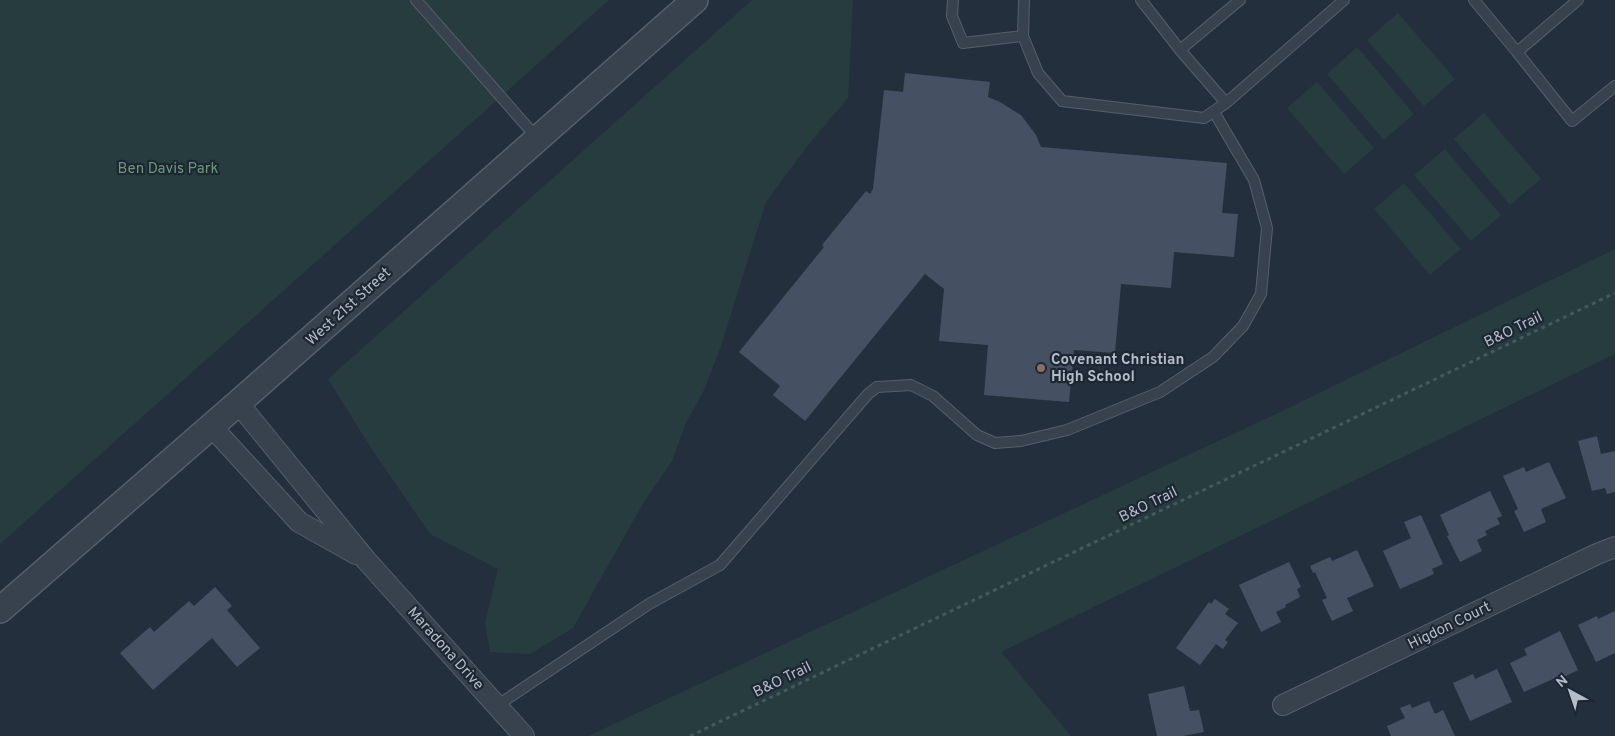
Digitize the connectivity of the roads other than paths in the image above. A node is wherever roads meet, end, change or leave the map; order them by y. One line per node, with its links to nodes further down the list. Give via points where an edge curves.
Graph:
1 (416, 0): 16 (lane)
2 (695, 0): 16 (street, West 21st Street)
3 (953, 0): 10 (lane, via 952,16 963,43)
4 (1024, 0): 10 (lane)
5 (1141, 0): 11 (lane)
6 (1240, 0): 11 (lane)
7 (1344, 0): 14 (lane)
8 (1474, 0): 12 (lane)
9 (1578, 0): 12 (lane)
10 (1023, 36): 15 (lane, via 1038,73 1062,101 1204,118)
11 (1180, 50): 14 (lane)
12 (1517, 52): 13 (lane, via 1572,121)
13 (1615, 86)
14 (1226, 103): 15 (lane)
15 (1214, 112): 22 (lane, via 1254,180 1267,228 1261,294 1243,326 1213,357 1160,392 1067,430 1021,441 996,443 977,435 933,396 911,385 877,387 861,401 720,565 649,604)
16 (537, 138): 17 (street, West 21st Street)
17 (238, 403): 18 (street, West 21st Street); 20 (street, Maradona Drive)
18 (212, 427): 20 (street, Maradona Drive, via 298,522); 21 (street, West 21st Street)
19 (1615, 548): 23 (street, Higdon Court)
20 (366, 560): 22 (street, Maradona Drive)
21 (0, 610)
22 (498, 705): 24 (street, Maradona Drive)
23 (1283, 705)
24 (524, 736)

